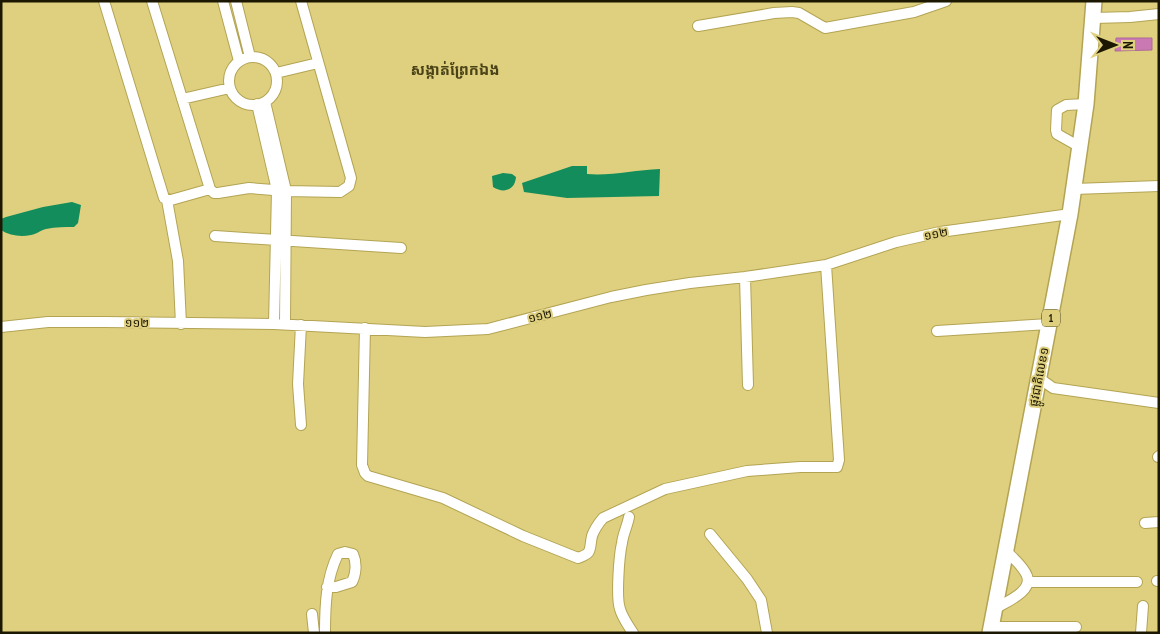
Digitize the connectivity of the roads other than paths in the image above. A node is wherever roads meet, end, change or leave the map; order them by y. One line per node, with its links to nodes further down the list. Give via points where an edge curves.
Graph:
1 (104, 1): 24 (street)
2 (152, 1): 16 (street)
3 (222, 1): 12 (street)
4 (236, 1): 11 (street)
5 (301, 1): 13 (street)
6 (946, 1): 10 (street, via 914,12 826,28 792,12)
7 (1094, 1): 9 (highway, ផ្លូវជាតិលេខ១ / 1)
8 (1159, 14): 9 (street)
9 (1094, 18): 18 (highway, ផ្លូវជាតិលេខ១ / 1)
10 (698, 26)
11 (250, 57): 12 (street); 14 (street, via 266,60)
12 (240, 61): 15 (street, via 230,74)
13 (318, 63): 14 (street); 23 (street, via 351,178 349,186 340,192)
14 (276, 73): 17 (street, via 275,89)
15 (230, 88): 16 (street); 17 (street, via 238,99 250,104)
16 (182, 99): 21 (street)
17 (261, 103): 23 (street)
18 (1086, 104): 19 (highway, ផ្លូវជាតិលេខ១ / 1); 19 (street, via 1066,105 1057,110 1057,134)
19 (1080, 147): 22 (highway, ផ្លូវជាតិលេខ១ / 1)
20 (1159, 186): 22 (street)
21 (210, 189): 23 (street, via 214,193 249,188); 24 (street)
22 (1074, 189): 25 (highway, ផ្លូវជាតិលេខ១ / 1)
23 (281, 191): 27 (street)
24 (167, 200): 31 (street, via 178,261)
25 (1070, 214): 29 (street, ១១២, via 940,232 896,242); 34 (highway, ផ្លូវជាតិលេខ១ / 1)
26 (215, 236): 27 (street)
27 (281, 240): 28 (street); 32 (street); 33 (street)
28 (401, 248)
29 (826, 265): 30 (street, ១១២); 37 (street, via 836,393 837,467 746,471 665,489 603,518 596,527 587,555 578,558 443,498 364,473)
30 (746, 277): 37 (street, ១១២, via 611,297 488,329 425,332); 40 (street)
31 (181, 324): 32 (street, ១១២); 36 (street, ១១២, via 48,322)
32 (274, 324): 33 (street, ១១២)
33 (285, 324): 35 (street, ១១២)
34 (1050, 324): 38 (street); 39 (highway, ផ្លូវជាតិលេខ១ / 1)
35 (300, 325): 37 (street, ១១២); 42 (street)
36 (1, 327)
37 (365, 328)
38 (937, 331)
39 (1039, 378): 41 (street, via 1053,388); 47 (highway, ផ្លូវជាតិលេខ១ / 1)
40 (748, 386)
41 (1159, 403)
42 (300, 425)
43 (628, 517): 58 (street, via 620,551 618,594 619,608)
44 (1159, 522): 45 (street)
45 (1145, 523)
46 (710, 534): 59 (street, via 761,600)
47 (1006, 551): 48 (street, via 1028,576); 52 (highway, ផ្លូវជាតិលេខ១ / 1)
48 (1028, 582): 49 (street); 52 (street, via 1021,593)
49 (1137, 582)
50 (327, 587): 57 (street)
51 (1144, 606): 60 (street)
52 (995, 609): 55 (highway, ផ្លូវជាតិលេខ១ / 1)
53 (312, 614): 56 (street)
54 (1076, 627): 55 (street)
55 (991, 630)
56 (314, 633)
57 (325, 633)
58 (633, 633)
59 (767, 633)
60 (1141, 633)

